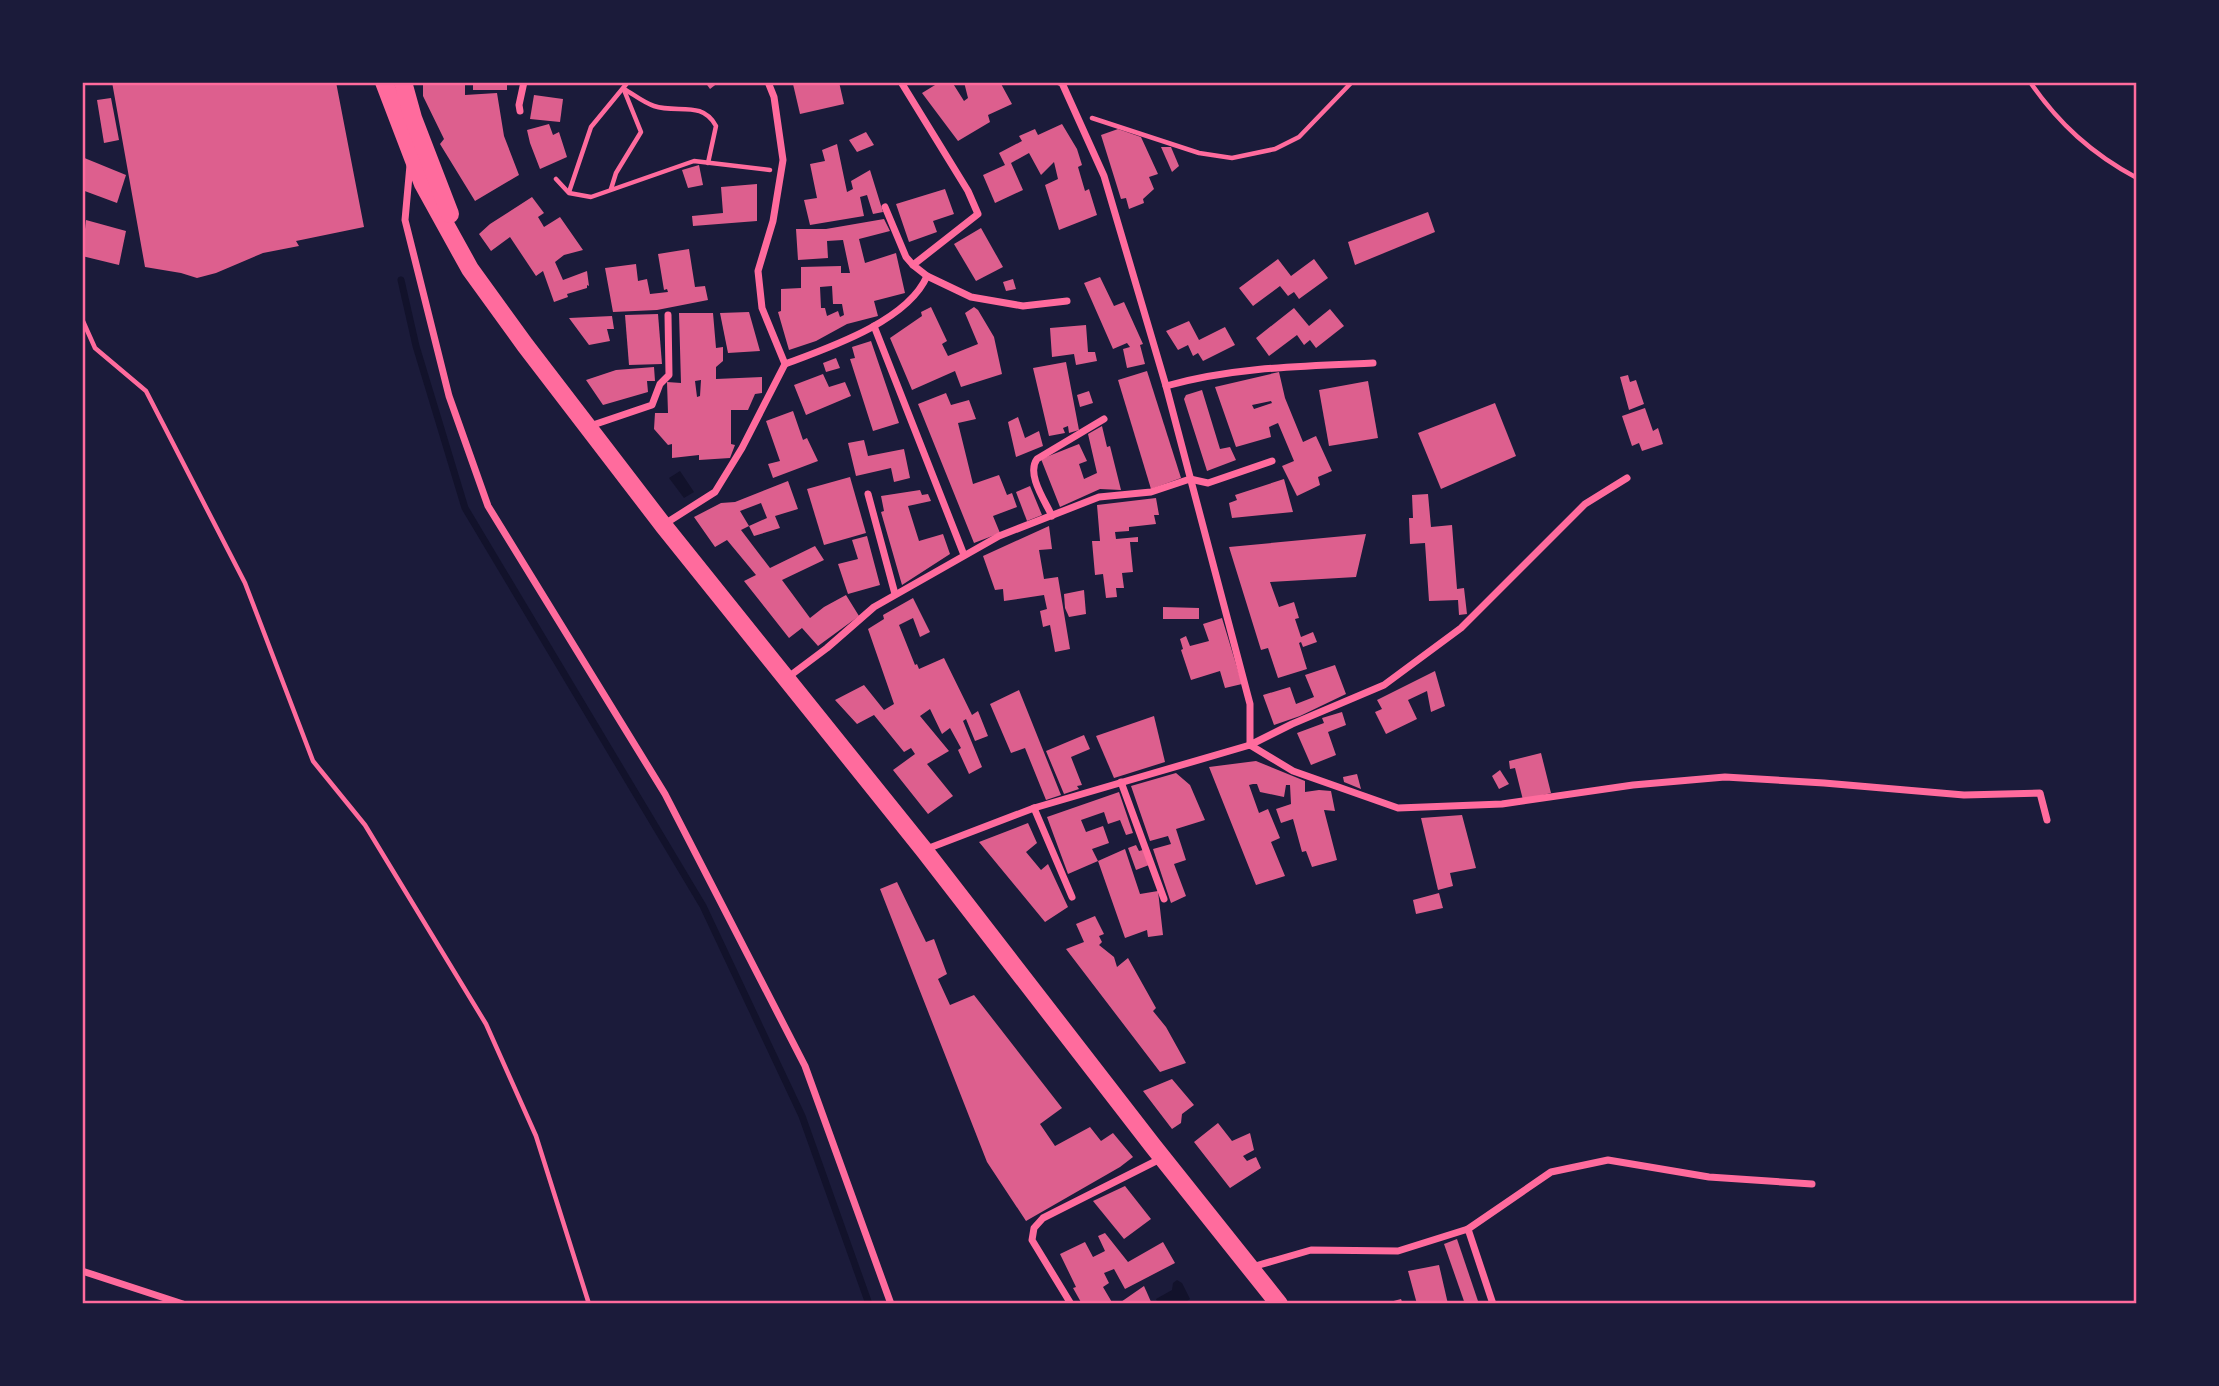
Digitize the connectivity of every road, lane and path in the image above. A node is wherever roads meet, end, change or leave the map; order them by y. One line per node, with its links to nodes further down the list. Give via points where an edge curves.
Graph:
1 (384, 82): 13 (main road)
2 (406, 82): 22 (main road, via 413,118)
3 (524, 82): 11 (street)
4 (628, 82): 10 (path)
5 (768, 82): 15 (street, via 776,110)
6 (901, 82): 21 (street, via 978,214)
7 (1059, 82): 12 (street)
8 (1352, 82): 12 (path, via 1299,137 1275,149 1232,158 1199,153)
9 (2030, 82): 16 (path, via 2079,141)
10 (624, 89): 14 (path, via 654,107 711,117 716,126); 18 (path, via 641,132); 19 (path, via 591,127)
11 (520, 111)
12 (1076, 115): 30 (street, via 1104,176)
13 (411, 154): 22 (main road); 56 (street, via 405,220 449,396 488,506 665,794 805,1066)
14 (708, 163): 15 (path); 18 (path, via 694,161)
15 (781, 171): 29 (street, via 758,271 762,308)
16 (2137, 177)
17 (556, 179): 19 (path)
18 (611, 190): 19 (path, via 591,197)
19 (569, 193)
20 (885, 206): 21 (street, via 906,257)
21 (914, 265): 23 (street)
22 (470, 270): 32 (main road)
23 (927, 276): 24 (street, via 971,297 1023,306); 27 (street, via 922,289)
24 (1068, 301)
25 (668, 315): 32 (street, via 669,375 660,383 652,405)
26 (82, 319): 55 (path, via 94,348 146,391 245,583 313,761 365,825 485,1024 537,1136)
27 (874, 326): 29 (street); 39 (street)
28 (1373, 363): 30 (street, via 1206,376)
29 (785, 364): 38 (street, via 715,492)
30 (1166, 386): 35 (street)
31 (1104, 419): 37 (street, via 1033,465)
32 (587, 427): 38 (main road)
33 (1272, 461): 35 (street, via 1208,483)
34 (1627, 478): 42 (street, via 1585,504 1461,628 1384,685)
35 (1190, 479): 37 (street, via 1151,492 1099,498); 42 (street, via 1250,705)
36 (868, 494): 40 (street)
37 (1052, 516): 39 (street)
38 (663, 525): 41 (main road)
39 (964, 555): 40 (street)
40 (895, 594): 41 (street)
41 (786, 678): 46 (main road)
42 (1250, 745): 43 (street); 45 (street, via 1293,772 1398,808 1502,804 1633,785 1725,778 1964,795 2040,793)
43 (1121, 782): 44 (street); 48 (street)
44 (1034, 808): 46 (street); 47 (street)
45 (2047, 820)
46 (924, 850): 49 (main road)
47 (1072, 898)
48 (1164, 899)
49 (1162, 1157): 52 (main road); 57 (street, via 1043,1219 1034,1228 1032,1240)
50 (1812, 1184): 51 (street, via 1709,1177 1608,1160 1551,1172)
51 (1468, 1229): 52 (street, via 1398,1251 1311,1250); 59 (street)
52 (1251, 1267): 58 (main road)
53 (82, 1271): 54 (street)
54 (183, 1304)
55 (589, 1304)
56 (891, 1304)
57 (1071, 1304)
58 (1279, 1304)
59 (1493, 1304)

